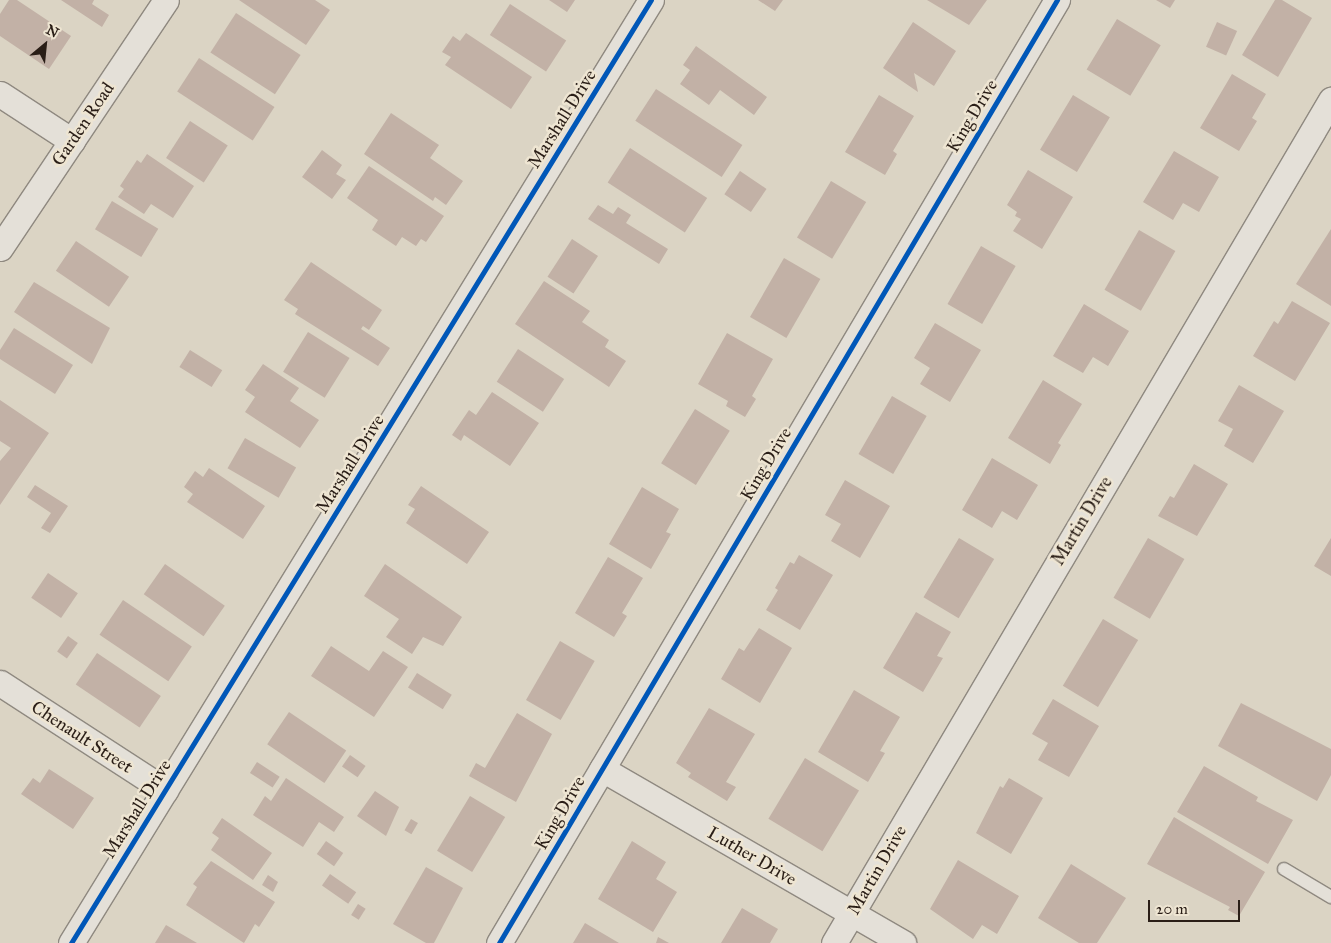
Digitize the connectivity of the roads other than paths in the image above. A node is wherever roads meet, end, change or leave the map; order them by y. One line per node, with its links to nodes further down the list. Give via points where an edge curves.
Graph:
1 (166, 0): 6 (street, Garden Road)
2 (651, 0): 10 (street, Marshall Drive)
3 (1057, 0): 9 (street, King Drive)
4 (0, 94): 6 (street)
5 (1331, 100): 13 (street, Martin Drive)
6 (72, 141): 7 (street, Garden Road)
7 (0, 248)
8 (0, 683): 10 (street, Chenault Street)
9 (602, 768): 13 (street, Luther Drive); 15 (street, King Drive)
10 (165, 790): 14 (street, Marshall Drive)
11 (1284, 869): 12 (lane)
12 (1331, 897)
13 (851, 914): 16 (street, Martin Drive); 17 (street, Luther Drive)
14 (71, 943)
15 (499, 943)
16 (834, 943)
17 (903, 943)

